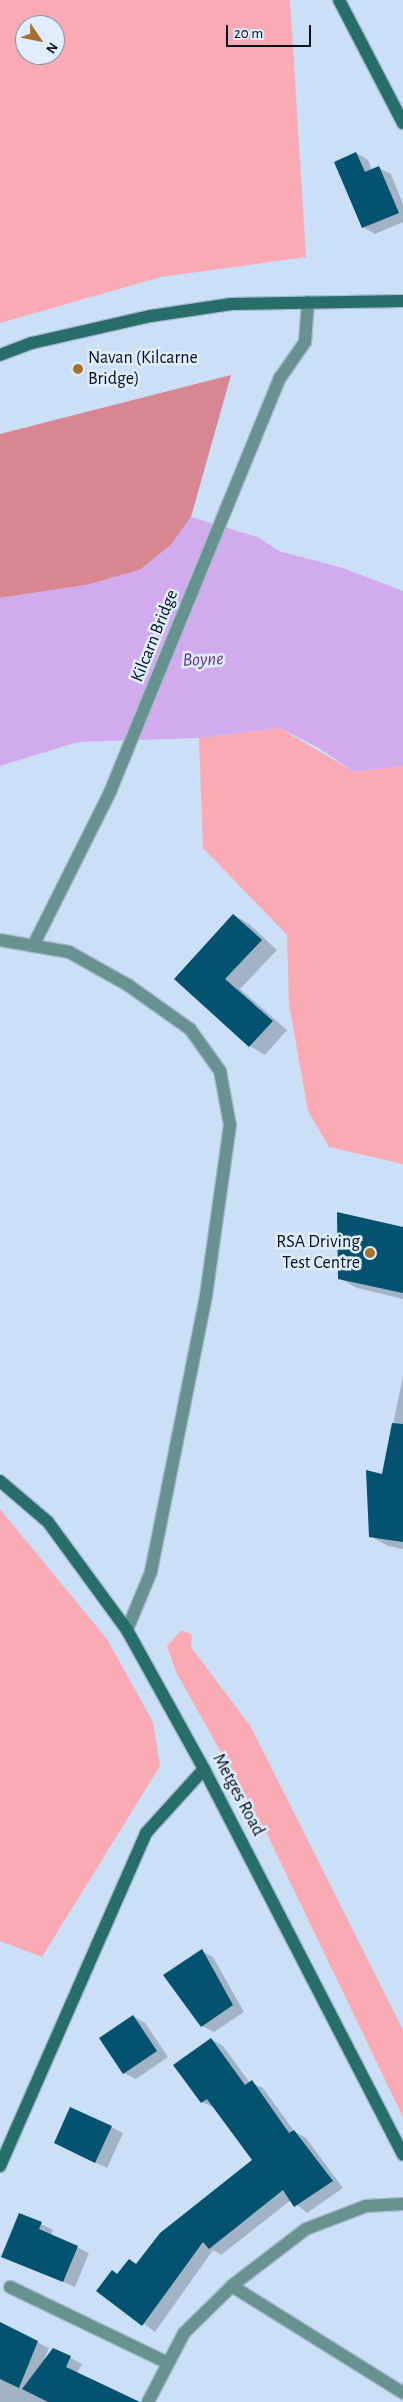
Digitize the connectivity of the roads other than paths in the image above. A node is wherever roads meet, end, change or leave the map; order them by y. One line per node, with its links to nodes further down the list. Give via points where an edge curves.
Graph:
1 (339, 0): 2 (street)
2 (403, 123)
3 (403, 301): 4 (street)
4 (308, 302): 5 (street, via 231,304 151,316 32,343); 7 (street, Kilcarn Bridge, via 306,342 280,378 116,777)
5 (0, 355)
6 (0, 940): 7 (street)
7 (33, 946): 9 (street, via 70,952 128,985 190,1029 220,1071 230,1125 206,1296 151,1572)
8 (0, 1481): 9 (street, Metges Road, via 48,1522)
9 (127, 1630): 10 (street, Metges Road)
10 (204, 1769): 11 (street, Metges Road); 12 (street, via 146,1833)
11 (403, 2155)
12 (0, 2166)
13 (403, 2204): 14 (street, via 366,2206 306,2229)
14 (232, 2286): 16 (street, via 184,2333); 17 (street)
15 (10, 2287): 16 (street)
16 (168, 2363): 18 (street)
17 (403, 2393)
18 (148, 2402)

